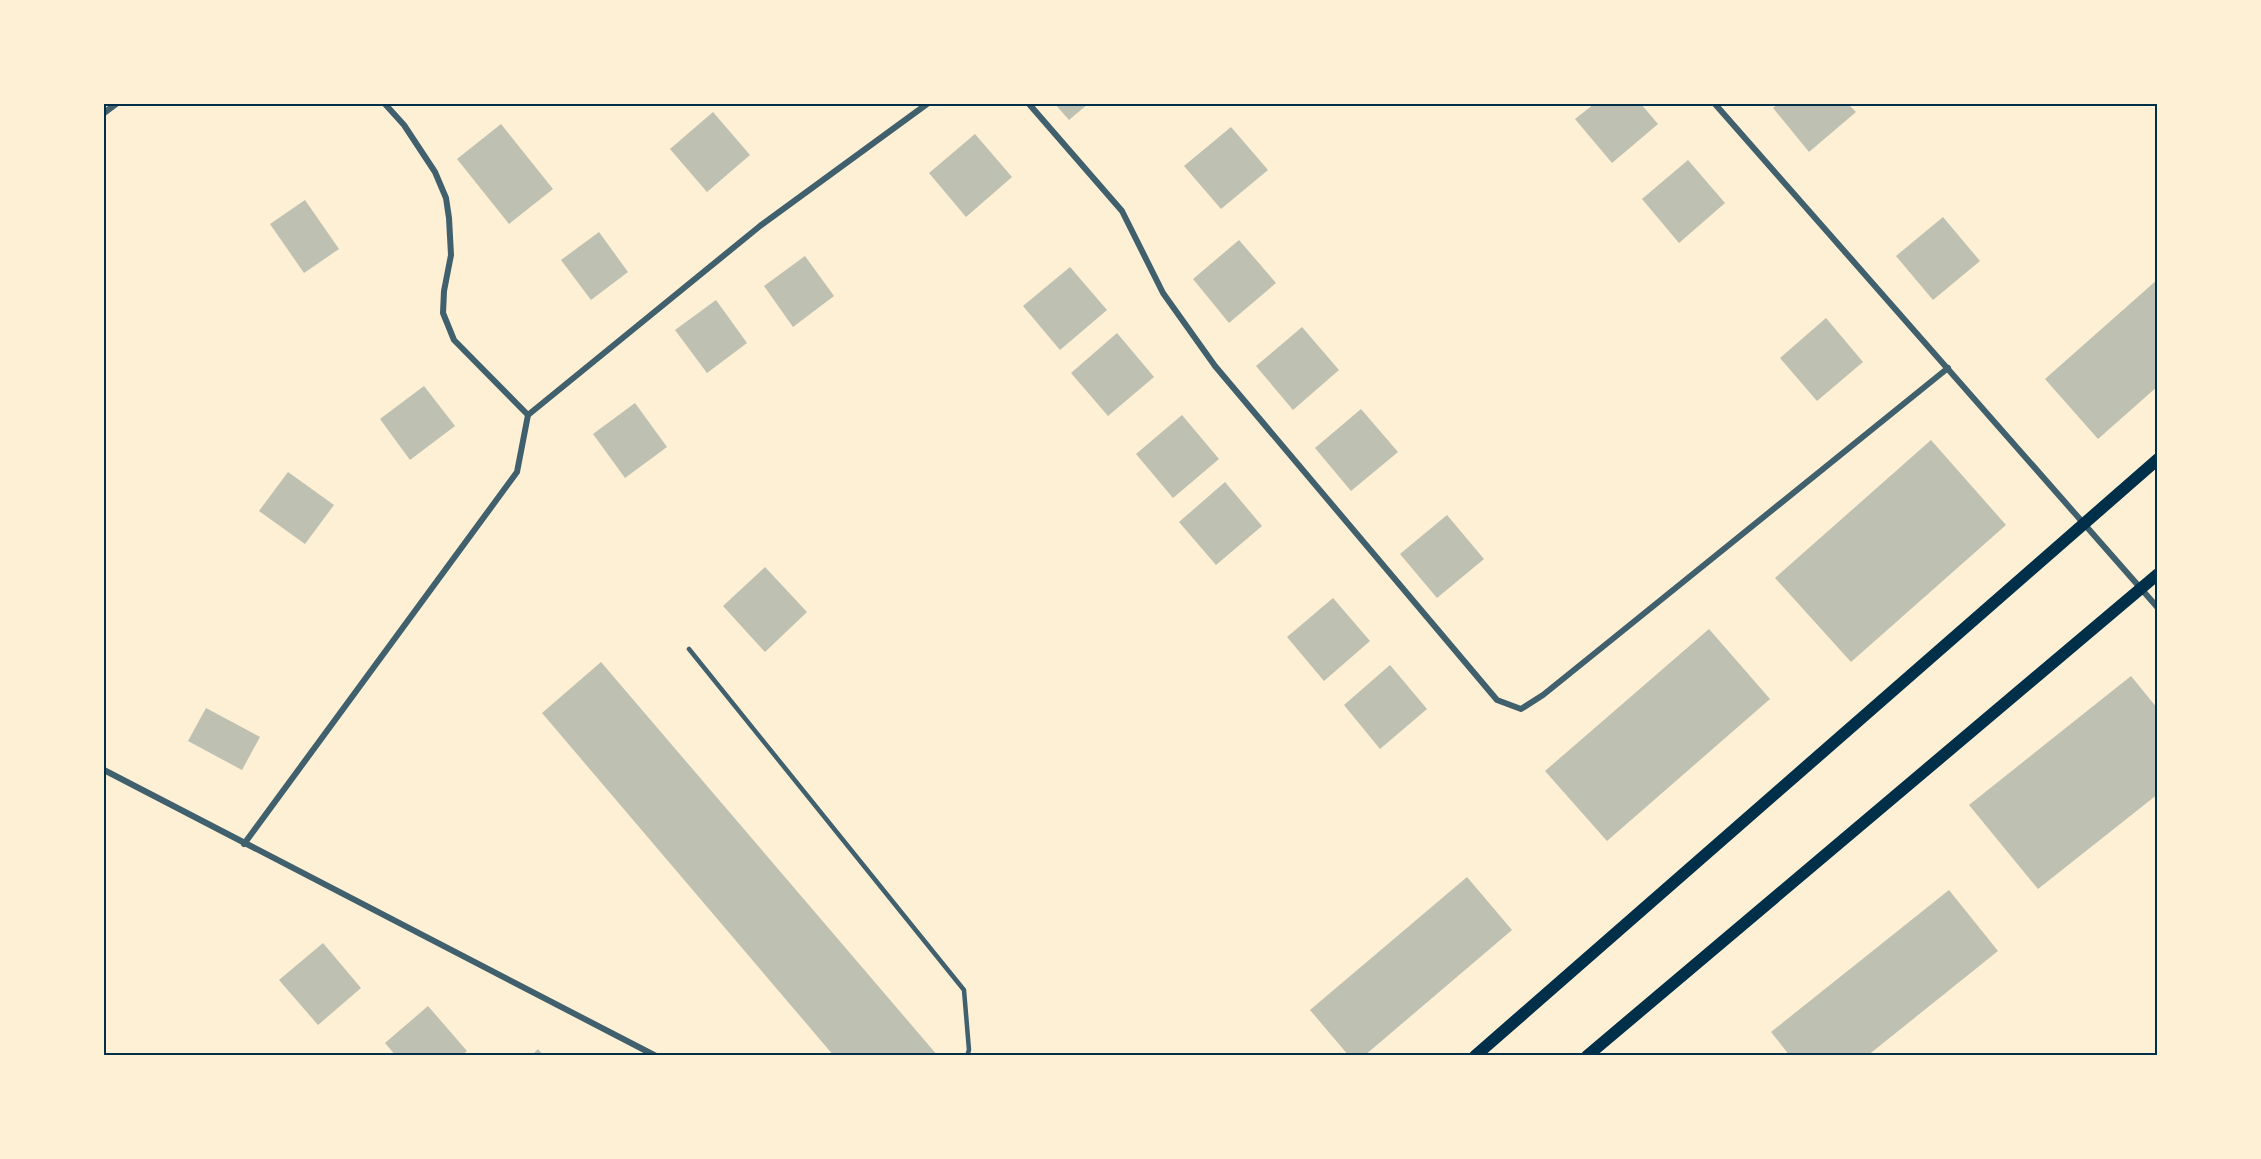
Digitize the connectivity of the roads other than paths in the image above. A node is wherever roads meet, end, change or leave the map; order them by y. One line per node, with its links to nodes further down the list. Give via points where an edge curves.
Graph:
1 (116, 104): 6 (street)
2 (385, 104): 8 (street, via 435,172 446,198 451,255 443,313 454,340)
3 (927, 104): 8 (street, via 760,226)
4 (1029, 104): 7 (street, via 1122,211 1163,293 1215,366 1497,700 1521,709)
5 (1715, 104): 7 (street)
6 (104, 113)
7 (1948, 368): 10 (street)
8 (528, 415): 16 (street, via 517,472)
9 (2157, 459): 10 (main road)
10 (2084, 525): 12 (street); 19 (main road)
11 (2157, 574): 12 (main road)
12 (2141, 589): 13 (street); 20 (main road)
13 (2157, 608)
14 (688, 649): 18 (lane, via 964,990)
15 (104, 770): 16 (street)
16 (244, 844): 17 (street)
17 (656, 1056)
18 (967, 1056)
19 (1475, 1056)
20 (1587, 1056)

